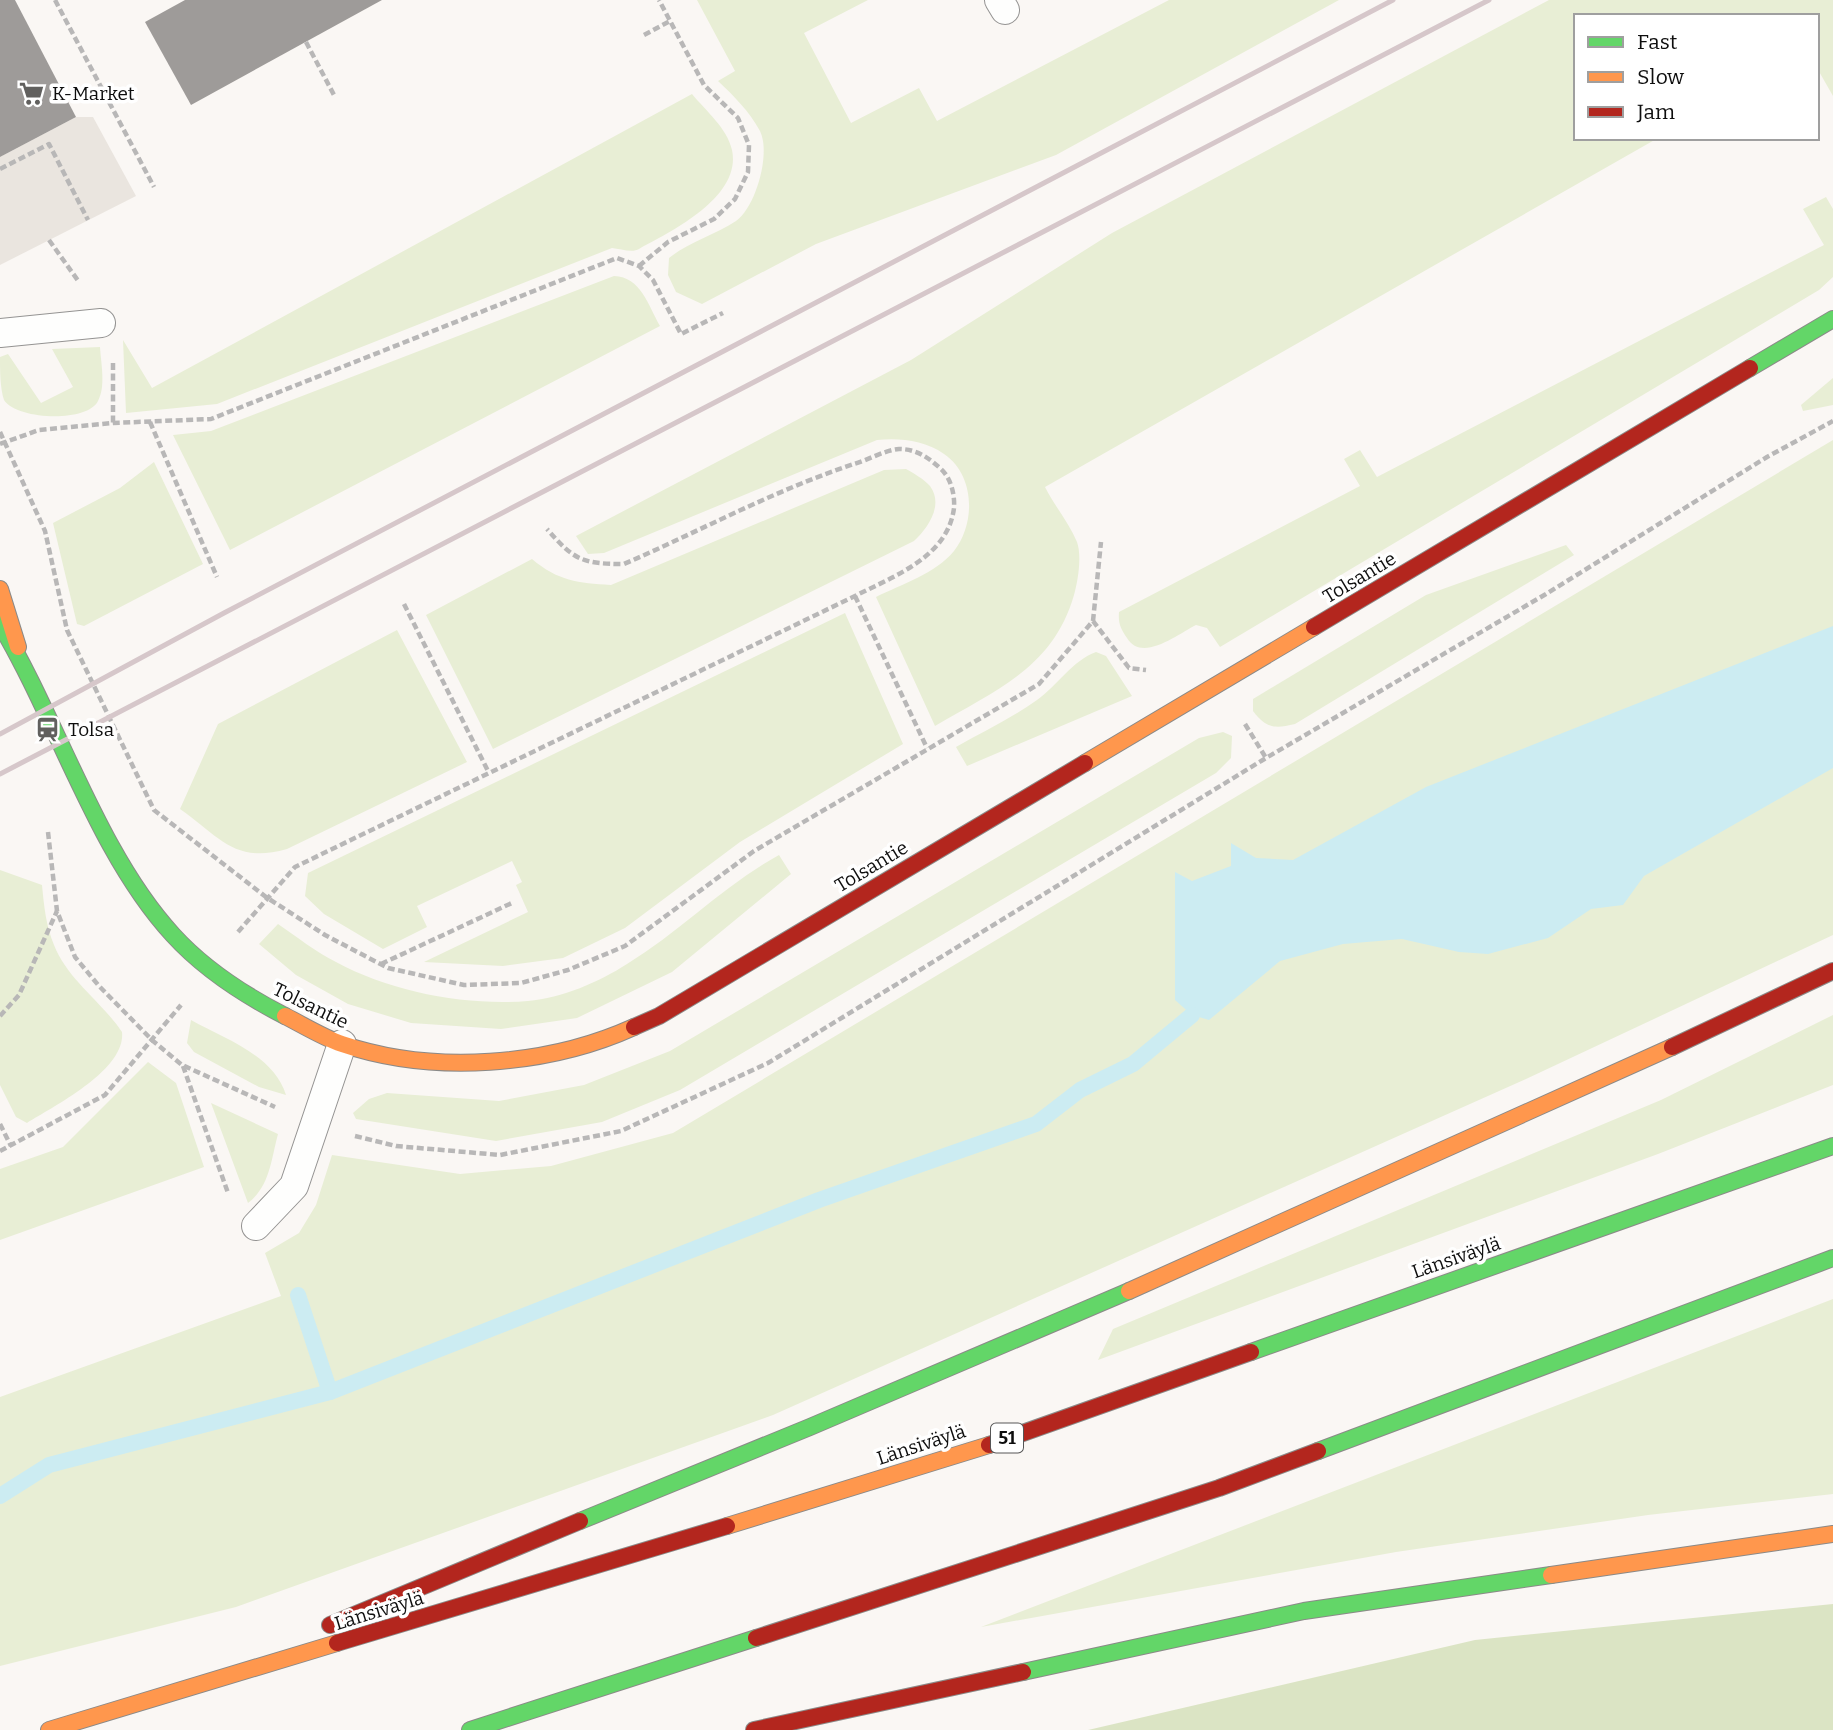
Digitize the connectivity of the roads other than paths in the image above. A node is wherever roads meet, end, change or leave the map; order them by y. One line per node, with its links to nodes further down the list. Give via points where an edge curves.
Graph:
1 (1833, 319): 8 (main road, Tolsantie, via 646,1021 573,1050 481,1062 385,1054)
2 (101, 324): 3 (lane)
3 (0, 333)
4 (0, 589): 6 (main road, Tolsantie)
5 (0, 624): 6 (main road, Tolsantie)
6 (21, 656): 8 (main road, Tolsantie, via 95,814 143,898 173,936 253,1000)
7 (1833, 971): 13 (main road, via 1612,1077 972,1358 698,1474 486,1556)
8 (342, 1044): 10 (lane, via 294,1186)
9 (1833, 1146): 13 (main road, Länsiväylä / 51, via 955,1457)
10 (256, 1226)
11 (1833, 1258): 15 (main road, via 1219,1488)
12 (1833, 1534): 16 (main road, via 1304,1611)
13 (170, 1695): 14 (main road, Länsiväylä / 51)
14 (49, 1730)
15 (470, 1730)
16 (754, 1730)

